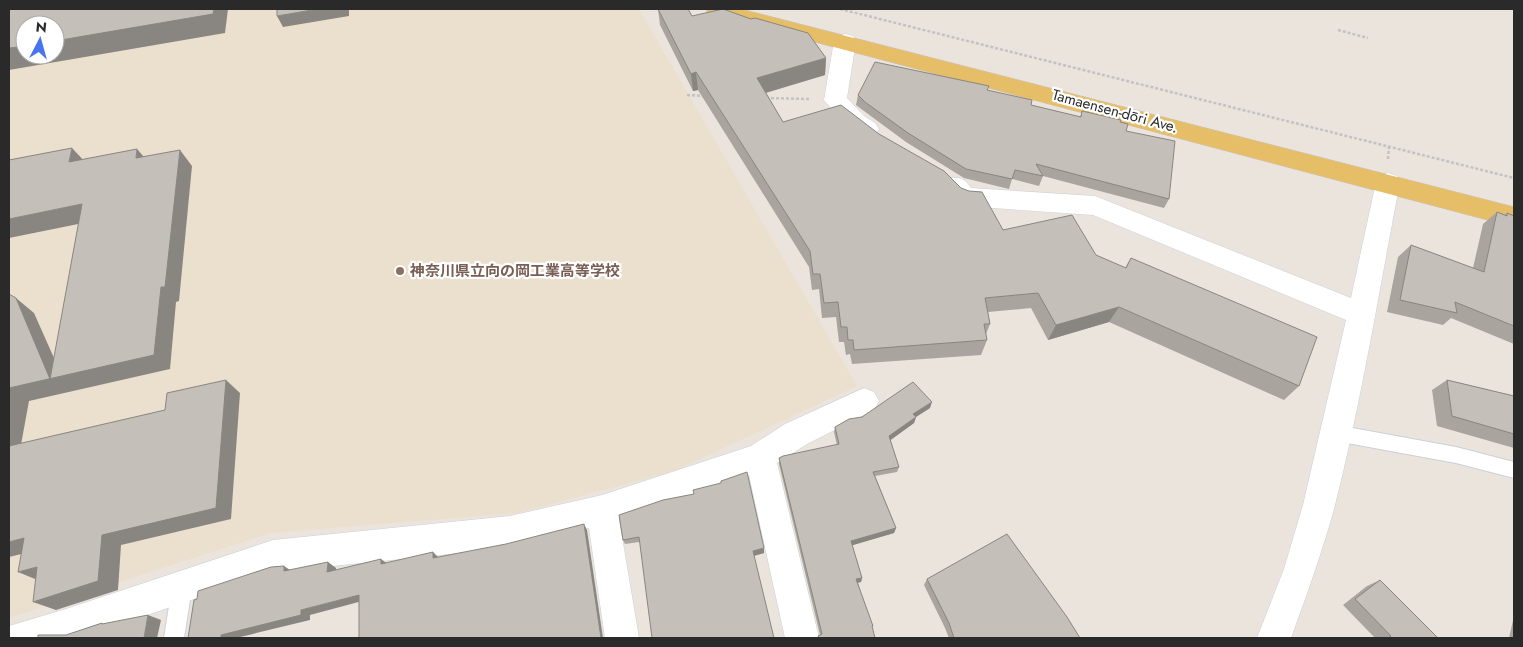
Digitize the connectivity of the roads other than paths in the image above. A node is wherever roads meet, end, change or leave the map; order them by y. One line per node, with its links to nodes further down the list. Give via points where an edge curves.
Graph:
1 (716, 9): 2 (main road, Tamaensen-dōri Ave.)
2 (845, 41): 3 (street, via 835,100 856,122); 5 (main road, Tamaensen-dōri Ave.)
3 (885, 142)
4 (938, 174): 7 (street, via 953,183 964,197 1095,206)
5 (1388, 182): 6 (main road, Tamaensen-dōri Ave.); 7 (street)
6 (1514, 217)
7 (1361, 314): 9 (street)
8 (864, 401): 10 (street, via 796,434)
9 (1336, 433): 11 (lane, via 1456,455); 18 (street, via 1300,569)
10 (760, 457): 12 (street); 17 (street)
11 (1514, 470)
12 (602, 510): 13 (street, via 510,532 273,556); 16 (street)
13 (182, 587): 14 (street); 15 (lane)
14 (21, 638)
15 (174, 638)
16 (622, 638)
17 (802, 638)
18 (1274, 638)

